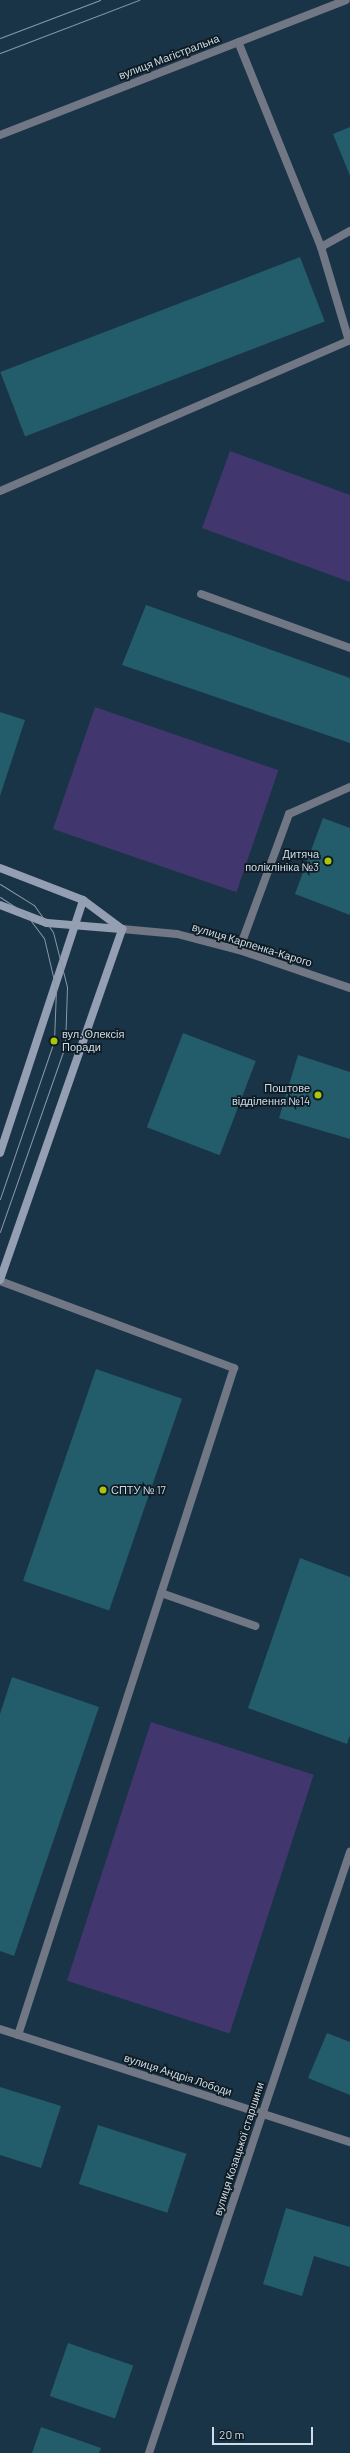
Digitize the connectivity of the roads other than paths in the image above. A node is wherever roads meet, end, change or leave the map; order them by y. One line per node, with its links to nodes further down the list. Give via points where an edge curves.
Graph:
1 (346, 0): 2 (street, вулиця Магістральна)
2 (238, 42): 3 (street, вулиця Магістральна); 5 (street)
3 (0, 136)
4 (350, 231): 5 (street)
5 (321, 247): 6 (street, via 349,341)
6 (0, 491)
7 (201, 594): 8 (street)
8 (350, 648)
9 (350, 786): 15 (street, via 289,814)
10 (0, 868): 11 (main road)
11 (83, 900): 13 (main road); 14 (main road)
12 (0, 905): 13 (main road, вулиця Карпенка-Карого, via 47,923)
13 (75, 926): 14 (main road, вулиця Карпенка-Карого); 17 (main road)
14 (122, 929): 15 (street, вулиця Карпенка-Карого, via 177,934); 18 (main road)
15 (239, 950): 16 (street, вулиця Карпенка-Карого)
16 (350, 988)
17 (0, 1153)
18 (0, 1281): 19 (street, via 234,1368)
19 (161, 1593): 20 (street); 23 (street)
20 (255, 1626)
21 (350, 1852): 24 (street, вулиця Козацької старшини)
22 (0, 2029): 23 (street, вулиця Андрія Лободи)
23 (18, 2035): 24 (street, вулиця Андрія Лободи)
24 (262, 2113): 25 (street, вулиця Андрія Лободи); 26 (street, вулиця Козацької старшини)
25 (350, 2142)
26 (149, 2453)

